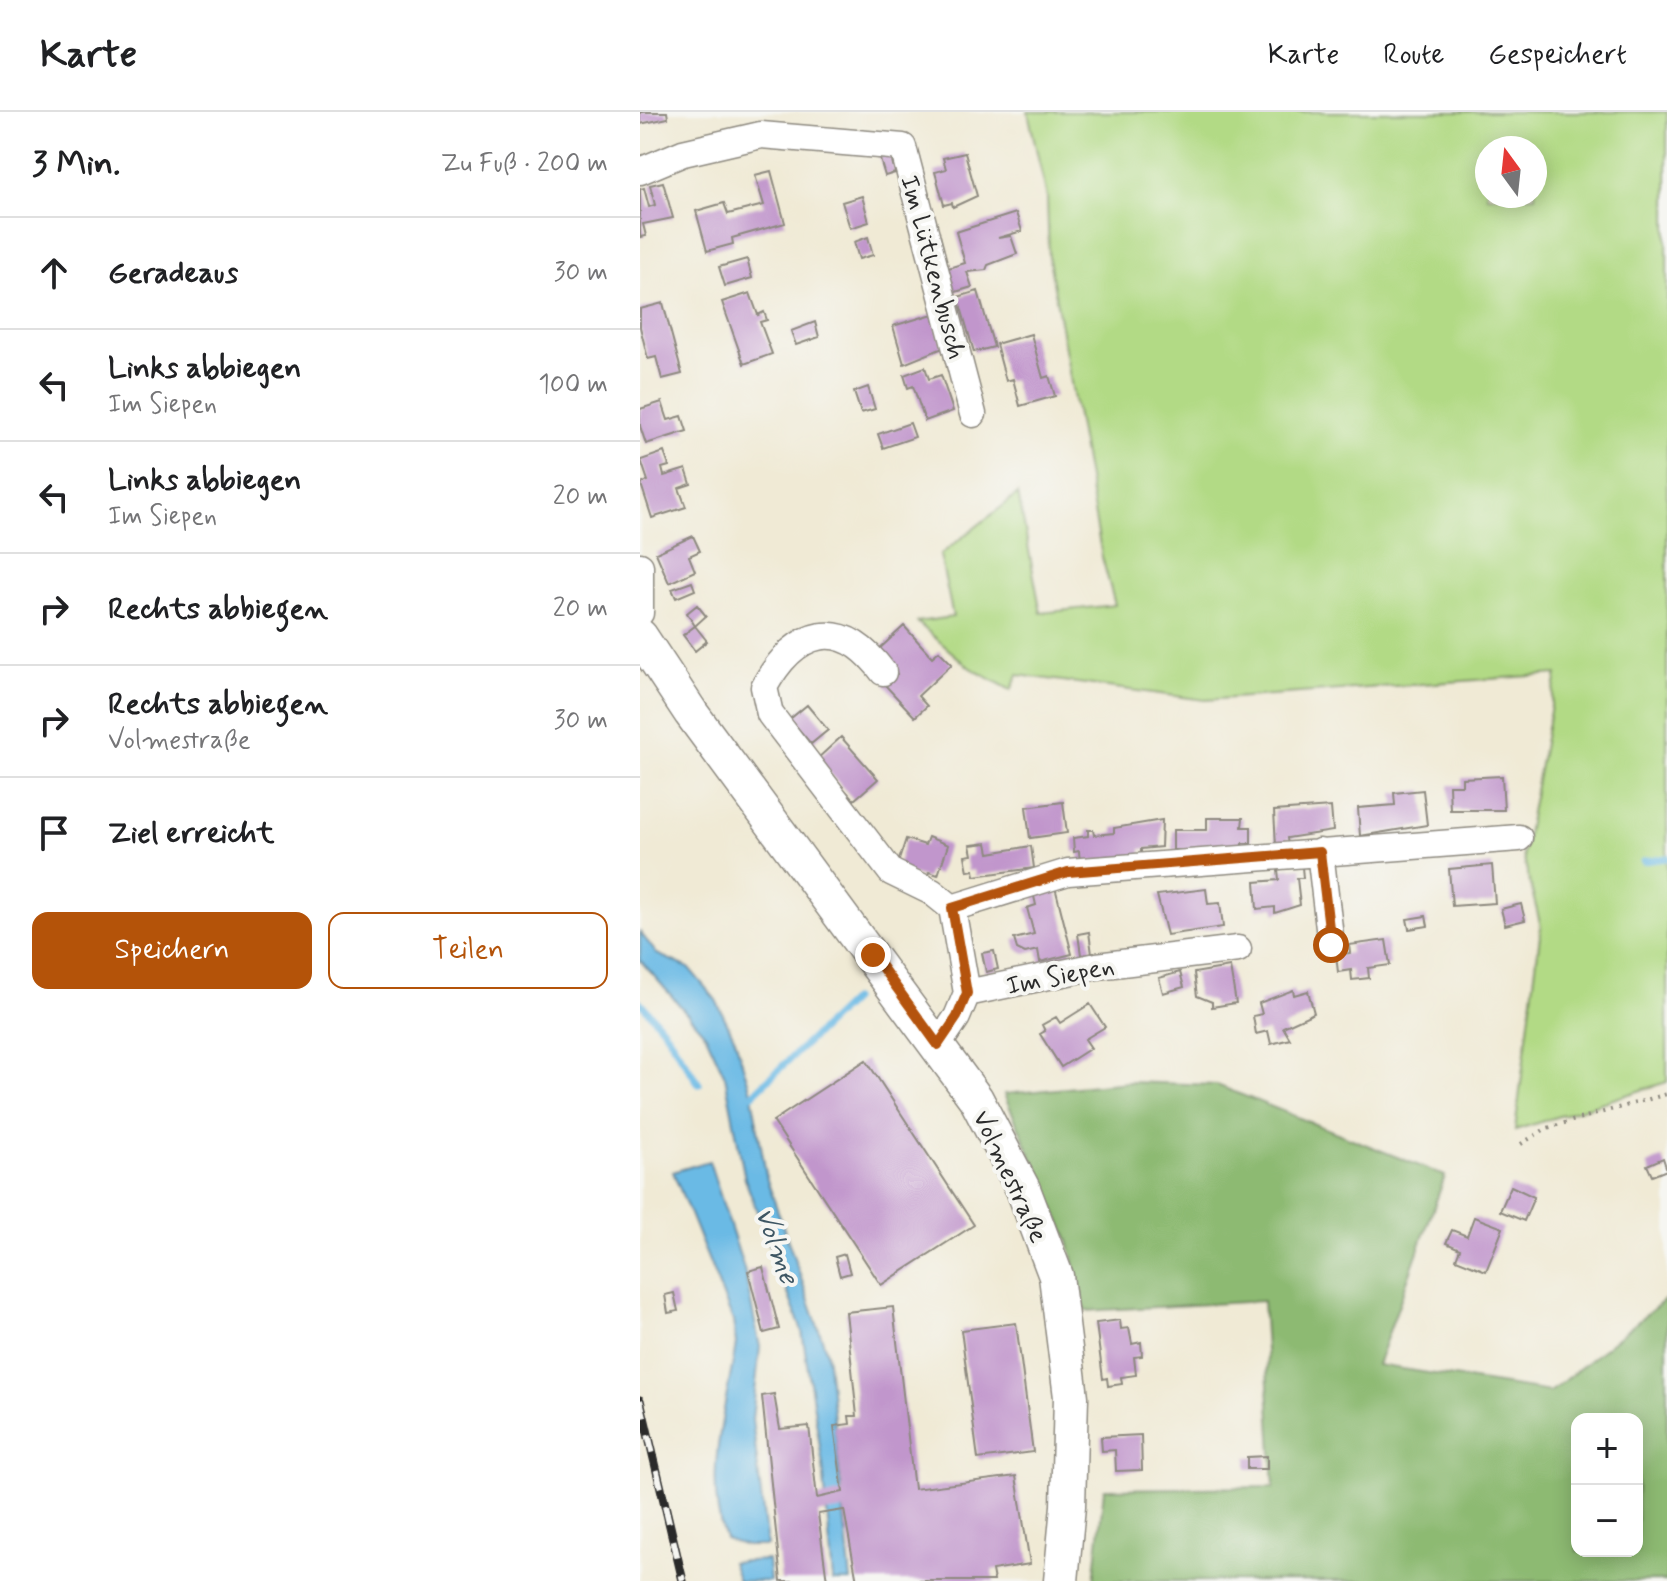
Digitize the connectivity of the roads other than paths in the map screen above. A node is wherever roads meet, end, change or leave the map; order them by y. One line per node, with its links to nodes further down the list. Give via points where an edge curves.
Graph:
1 (640, 171): 2 (street, Im Lütkenbusch, via 683,153 761,135 903,147)
2 (973, 414)
3 (640, 566): 4 (street)
4 (640, 613)
5 (640, 636): 13 (main road, Volmestraße, via 691,713)
6 (883, 672): 9 (street, via 867,651 844,636 818,637 790,649 775,667 764,687 770,714 891,872)
7 (1519, 838): 8 (street)
8 (1320, 852): 9 (street, via 1068,872); 10 (street)
9 (952, 908): 12 (street, Im Siepen)
10 (1331, 945)
11 (1238, 949): 12 (street, Im Siepen, via 1097,966)
12 (967, 993): 13 (street)
13 (938, 1045): 14 (main road, Volmestraße, via 1000,1141 1056,1276 1071,1397)
14 (1061, 1581)

